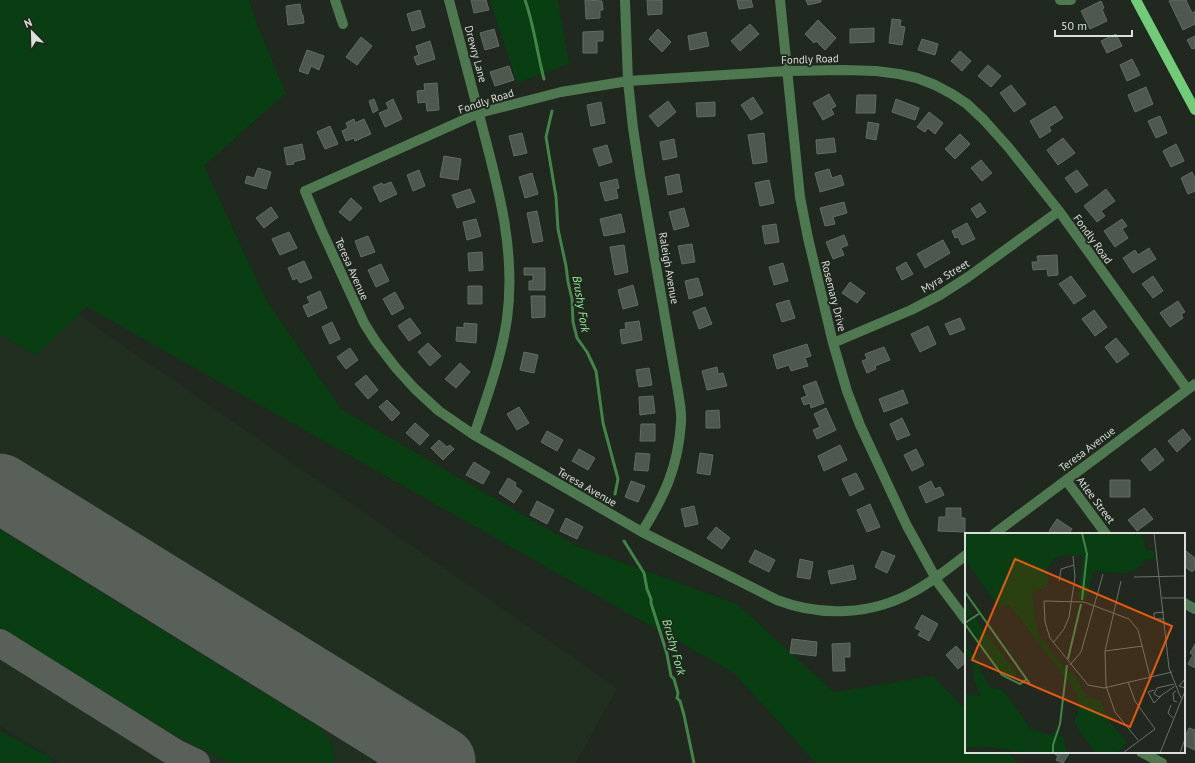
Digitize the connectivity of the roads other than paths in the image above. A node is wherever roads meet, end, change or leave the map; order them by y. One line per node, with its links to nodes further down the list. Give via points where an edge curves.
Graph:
1 (335, 0): 8 (street)
2 (449, 0): 12 (street, Drewry Lane)
3 (625, 0): 10 (street, Raleigh Avenue)
4 (780, 0): 9 (street, Rosemary Drive)
5 (1060, 0): 6 (street)
6 (1071, 0)
7 (1136, 0): 11 (main road)
8 (343, 24)
9 (787, 71): 10 (street, Fondly Road); 14 (street, Fondly Road, via 876,71 917,78 935,85 967,104 984,120); 15 (street, Rosemary Drive, via 800,197)
10 (628, 81): 12 (street, Fondly Road, via 555,94); 19 (street, Raleigh Avenue, via 640,174 681,414 671,475 659,504)
11 (1195, 110)
12 (479, 113): 13 (street, Fondly Road); 17 (street, Drewry Lane, via 506,225 509,290 503,341)
13 (305, 191): 17 (street, Teresa Avenue, via 353,302 376,342 415,389 439,411)
14 (1059, 212): 15 (street, Myra Street, via 968,278 940,295); 16 (street, Fondly Road)
15 (833, 343): 23 (street, Rosemary Drive, via 860,425 907,526)
16 (1191, 386): 18 (street, Teresa Avenue)
17 (474, 435): 19 (street, Teresa Avenue)
18 (1066, 480): 20 (street, Teresa Avenue); 21 (street, Atlee Street)
19 (642, 532): 23 (street, Teresa Avenue, via 777,600 795,607 818,611 869,608 885,604 914,592)
20 (995, 533)
21 (1105, 533)
22 (965, 556): 23 (street, Teresa Avenue)
23 (935, 578): 26 (street, Rosemary Drive)
24 (1185, 604): 25 (street)
25 (1195, 609)
26 (965, 619)
27 (1143, 753): 28 (street)
28 (1162, 763)

